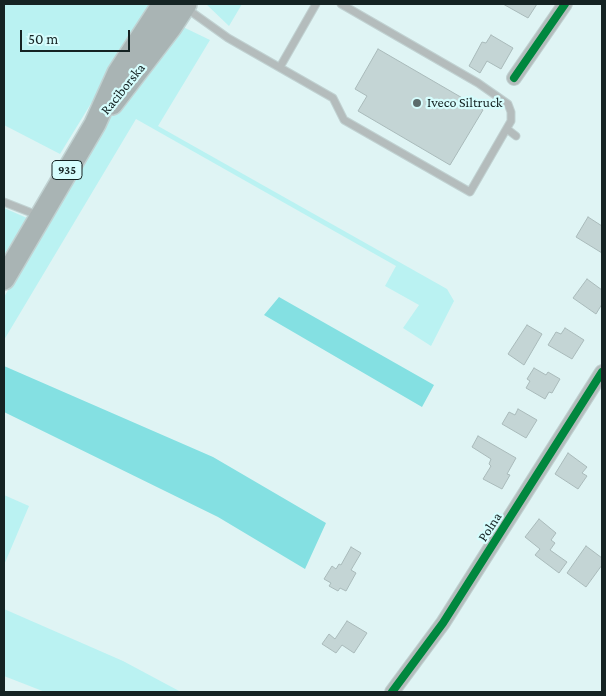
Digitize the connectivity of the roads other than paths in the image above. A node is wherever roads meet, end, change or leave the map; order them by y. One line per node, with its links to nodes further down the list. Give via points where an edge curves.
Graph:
1 (316, 4): 5 (lane)
2 (341, 4): 7 (lane, via 498,95 512,112)
3 (565, 4): 6 (street)
4 (178, 5): 5 (lane); 10 (main road, Raciborska / 935, via 118,73 94,124)
5 (280, 67): 7 (lane, via 333,98 344,120 470,192)
6 (514, 78)
7 (507, 129): 8 (lane)
8 (516, 136)
9 (4, 202): 10 (lane)
10 (40, 216): 11 (main road, Raciborska / 935)
11 (4, 278)
12 (602, 372): 13 (street, Polna, via 443,623)
13 (392, 692)

